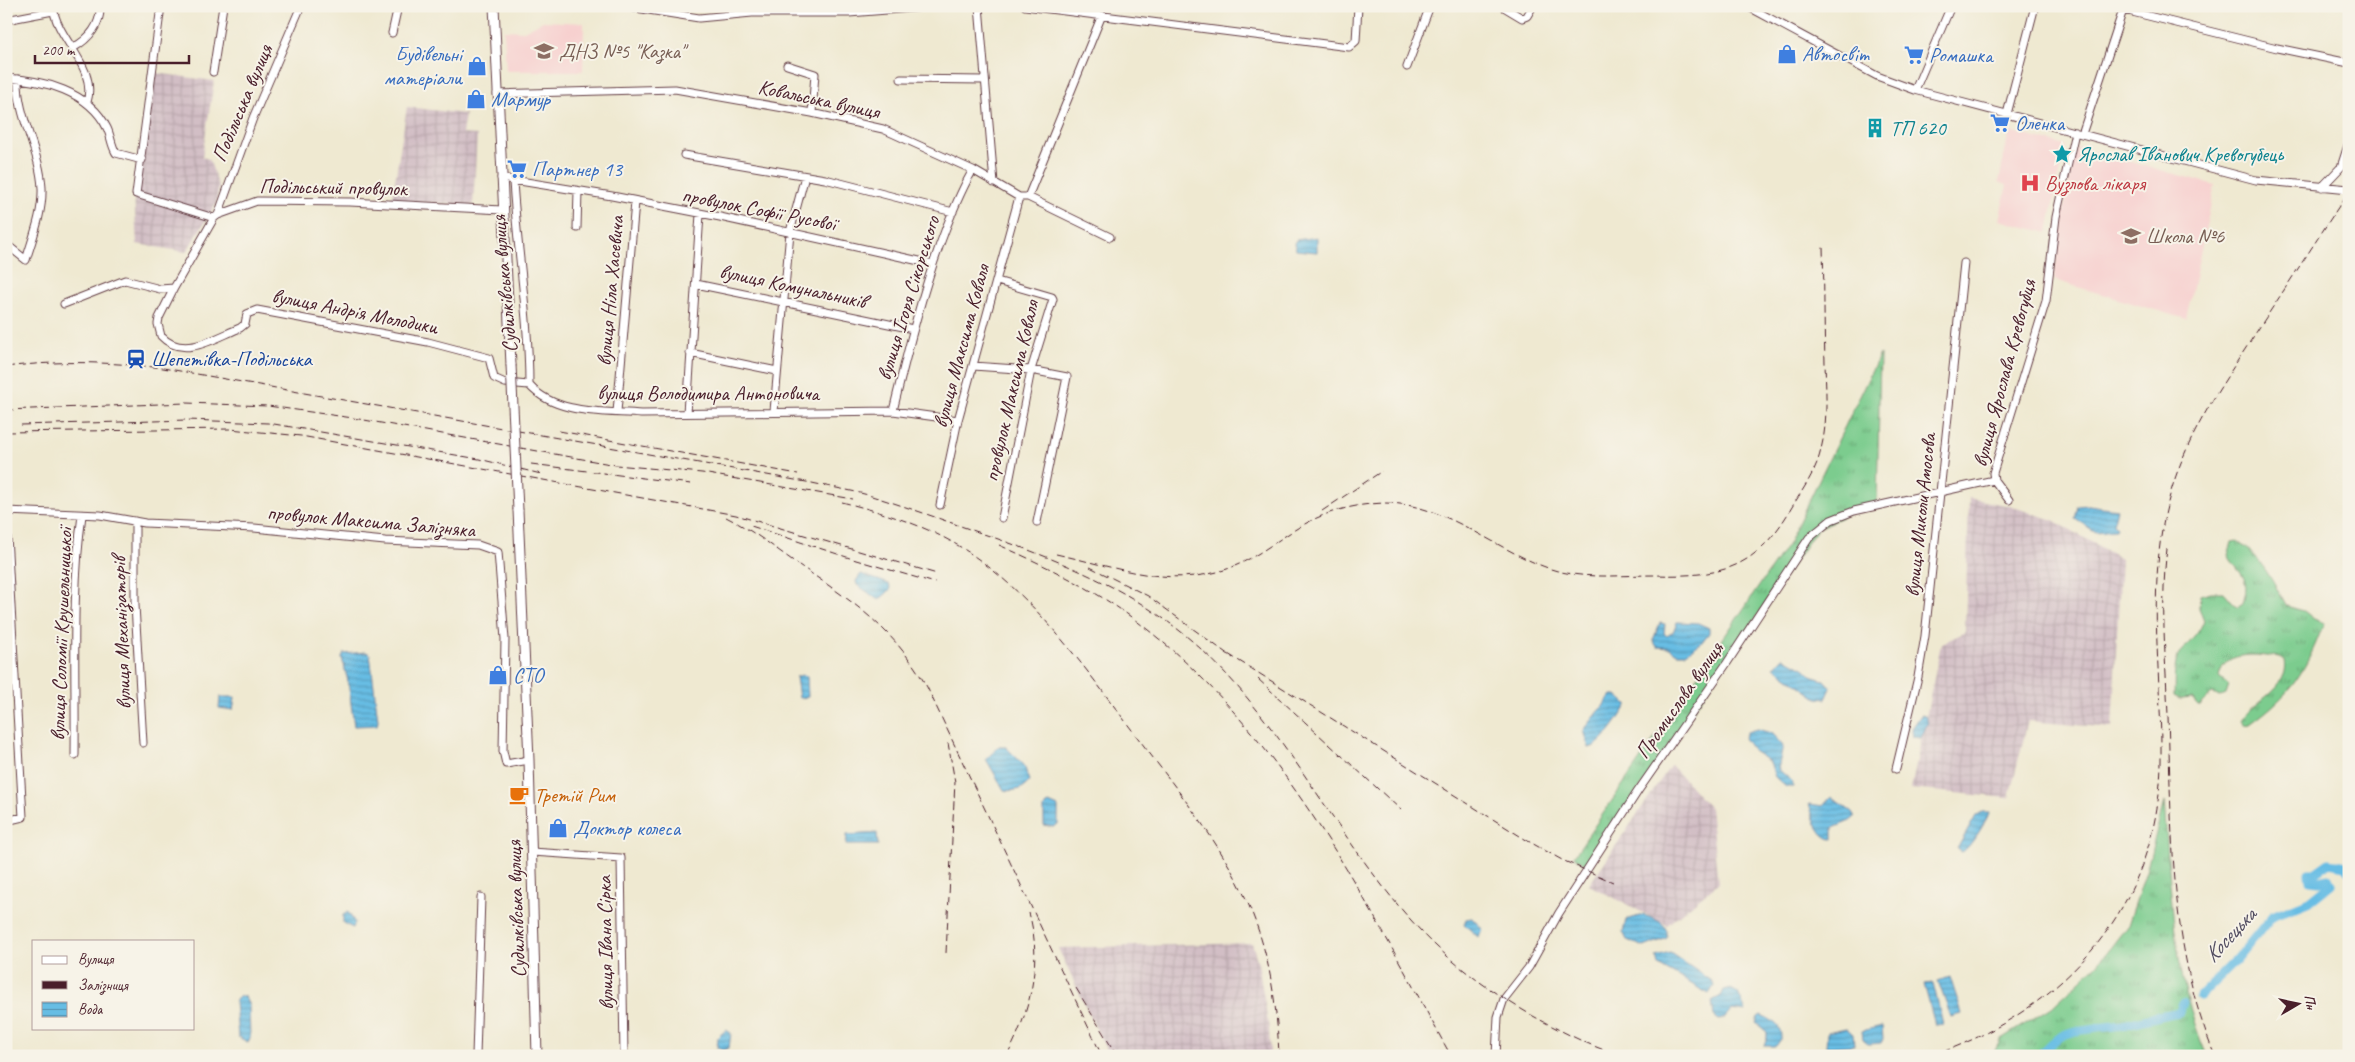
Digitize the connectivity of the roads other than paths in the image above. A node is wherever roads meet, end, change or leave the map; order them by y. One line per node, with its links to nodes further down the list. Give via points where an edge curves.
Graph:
1 (100, 6): 24 (street, via 95,28)
2 (161, 6): 41 (street)
3 (223, 6): 28 (street)
4 (301, 6): 56 (street, Подільська вулиця)
5 (398, 6): 23 (street)
6 (494, 6): 34 (main road, Судилківська вулиця)
7 (622, 6): 8 (street, via 699,18)
8 (938, 6)
9 (979, 6): 32 (street)
10 (1025, 6): 21 (street)
11 (1358, 6): 21 (street, via 1356,41 1349,47)
12 (1430, 6): 27 (street)
13 (1502, 6): 14 (street, via 1522,18 1527,16)
14 (1532, 6)
15 (1747, 6): 33 (street, via 1869,72)
16 (1951, 6): 33 (street)
17 (2035, 6): 37 (street)
18 (2108, 6): 20 (street)
19 (53, 8): 22 (street); 24 (street)
20 (2124, 8): 25 (street, via 2277,48); 38 (street, вулиця Ярослава Кревогубця)
21 (1102, 15): 51 (street)
22 (6, 20)
23 (392, 33)
24 (74, 48): 35 (street, via 90,86)
25 (2349, 63)
26 (787, 65): 36 (street, via 815,74)
27 (1407, 68)
28 (212, 72)
29 (6, 78): 30 (street)
30 (18, 79): 35 (street, via 66,90); 60 (street, via 18,94 42,188 37,226 26,260)
31 (901, 79): 32 (street)
32 (984, 80): 46 (street)
33 (1914, 90): 37 (street)
34 (497, 94): 36 (street, Ковальська вулиця, via 675,89); 44 (main road, Судилківська вулиця)
35 (87, 102): 41 (street, via 107,127 116,153)
36 (812, 113): 42 (street, Ковальська вулиця, via 883,129)
37 (2007, 114): 38 (street)
38 (2079, 133): 47 (street, via 2256,180); 80 (street, вулиця Ярослава Кревогубця, via 2056,217 2046,301 1993,473)
39 (2349, 142): 47 (street, via 2341,167)
40 (684, 156): 43 (street)
41 (142, 160): 56 (street, via 136,194)
42 (973, 170): 46 (street, Ковальська вулиця); 54 (street, вулиця Ігоря Сікорського)
43 (805, 176): 54 (street); 58 (street)
44 (501, 178): 45 (street, провулок Софії Русової); 53 (main road, Судилківська вулиця)
45 (513, 181): 49 (street, провулок Софії Русової); 74 (street, Судилківська вулиця, via 516,241 529,353)
46 (994, 183): 50 (street, Ковальська вулиця)
47 (2322, 187): 48 (street)
48 (2349, 189)
49 (578, 191): 52 (street, провулок Софії Русової); 57 (street)
50 (1019, 197): 51 (street, Ковальська вулиця); 63 (street, вулиця Максима Коваля)
51 (1028, 197): 59 (street, Ковальська вулиця)
52 (635, 202): 55 (street, провулок Софії Русової); 77 (street, вулиця Ніла Хасевича)
53 (502, 210): 56 (street, Подільський провулок, via 257,201); 73 (main road, Судилківська вулиця, bridge, via 511,365)
54 (953, 212): 62 (street, вулиця Ігоря Сікорського)
55 (700, 214): 58 (street, провулок Софії Русової); 64 (street)
56 (216, 216): 65 (street)
57 (577, 228)
58 (790, 232): 62 (street, провулок Софії Русової); 66 (street)
59 (1110, 236)
60 (6, 244)
61 (1964, 263): 81 (street, вулиця Миколи Амосова)
62 (933, 264): 68 (street, вулиця Ігоря Сікорського)
63 (997, 281): 70 (street, вулиця Максима Коваля); 71 (street, провулок Максима Коваля, via 1053,298)
64 (696, 284): 66 (street, вулиця Комунальників); 69 (street)
65 (174, 288): 67 (street, via 160,289 125,280); 73 (street, вулиця Андрія Молодики, via 158,324 161,336 175,347 193,347 240,328 245,324 247,314 257,310 428,342 489,358 494,378)
66 (784, 302): 68 (street, вулиця Комунальників); 72 (street)
67 (64, 304)
68 (913, 329): 76 (street, вулиця Ігоря Сікорського)
69 (690, 353): 72 (street); 78 (street)
70 (973, 366): 71 (street); 79 (street, вулиця Максима Коваля)
71 (1031, 370): 87 (street, провулок Максима Коваля); 89 (street, via 1067,377)
72 (778, 371): 75 (street)
73 (509, 384): 74 (street); 92 (main road, Судилківська вулиця, bridge)
74 (529, 385): 77 (street, вулиця Володимира Антоновича, via 542,397 564,407)
75 (774, 411): 76 (street, вулиця Володимира Антоновича); 78 (street, вулиця Володимира Антоновича)
76 (893, 411): 79 (street, вулиця Володимира Антоновича)
77 (617, 412): 78 (street, вулиця Володимира Антоновича)
78 (687, 413)
79 (958, 420): 83 (street, вулиця Максима Коваля)
80 (1994, 480): 81 (street, Промислова вулиця); 82 (street, вулиця Ярослава Кревогубця)
81 (1940, 492): 93 (street, вулиця Миколи Амосова, via 1925,636); 100 (street, Промислова вулиця, via 1831,520 1809,538 1638,791 1559,913 1529,967 1504,999 1498,1016)
82 (2009, 500)
83 (940, 505)
84 (6, 511): 85 (street, провулок Максима Залізняка)
85 (82, 515): 88 (street, провулок Максима Залізняка); 91 (street, вулиця Соломії Крушельницької, via 74,608)
86 (6, 518): 94 (street, via 22,817)
87 (1002, 518)
88 (135, 521): 90 (street, вулиця Механізаторів, via 135,605); 92 (street, провулок Максима Залізняка, via 254,528 384,541 478,545 498,552 505,639 503,751 506,764)
89 (1037, 522)
90 (143, 743)
91 (75, 755)
92 (529, 760): 95 (main road, Судилківська вулиця)
93 (1896, 768)
94 (6, 821)
95 (532, 852): 98 (main road, Судилківська вулиця); 99 (street, вулиця Івана Сірка, via 620,858)
96 (481, 897): 97 (street)
97 (476, 1056)
98 (537, 1056)
99 (624, 1056)
100 (1496, 1056)

